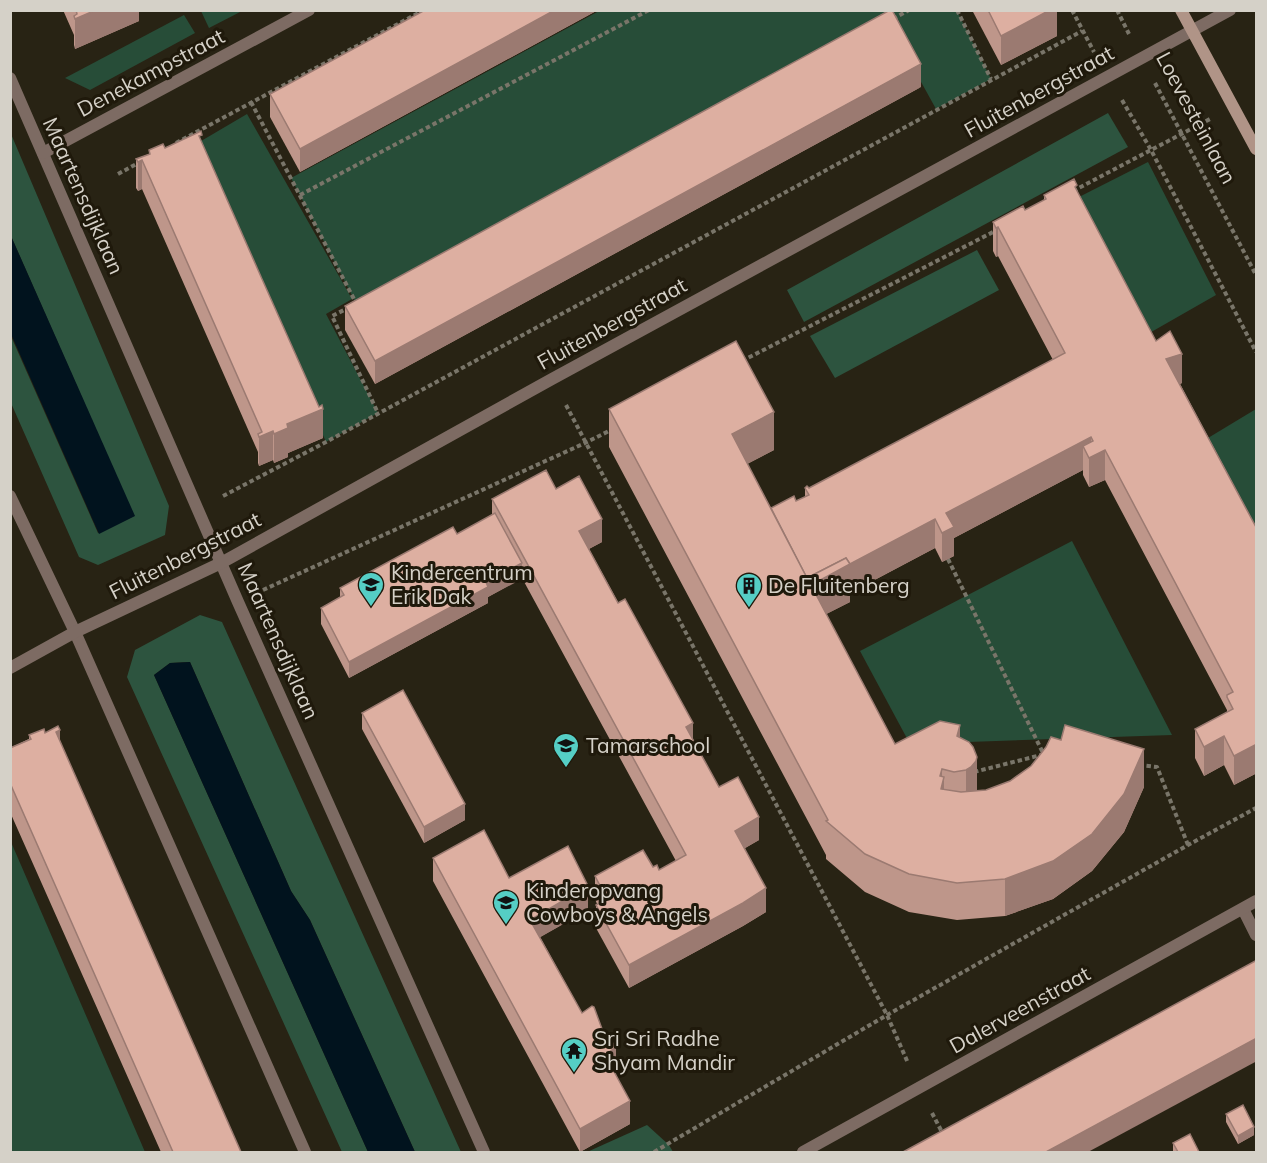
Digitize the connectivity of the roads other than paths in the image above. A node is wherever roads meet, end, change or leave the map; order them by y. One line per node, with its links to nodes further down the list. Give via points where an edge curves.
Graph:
1 (309, 10): 7 (street, Denekampstraat)
2 (1181, 10): 4 (main road, Loevesteinlaan)
3 (1230, 10): 4 (street, Fluitenbergstraat)
4 (1192, 31): 6 (main road, Loevesteinlaan); 9 (street, Fluitenbergstraat)
5 (10, 78): 7 (street, Maartensdijklaan)
6 (1257, 149)
7 (43, 153): 9 (street, Maartensdijklaan)
8 (10, 496): 10 (street)
9 (221, 563): 10 (street, Fluitenbergstraat); 16 (street, Maartensdijklaan)
10 (75, 632): 11 (street, Fluitenbergstraat); 15 (street)
11 (10, 668)
12 (1257, 901): 13 (street, Dalerveenstraat)
13 (1242, 909): 14 (street); 17 (street, Dalerveenstraat)
14 (1257, 935)
15 (305, 1152)
16 (484, 1152)
17 (803, 1152)

